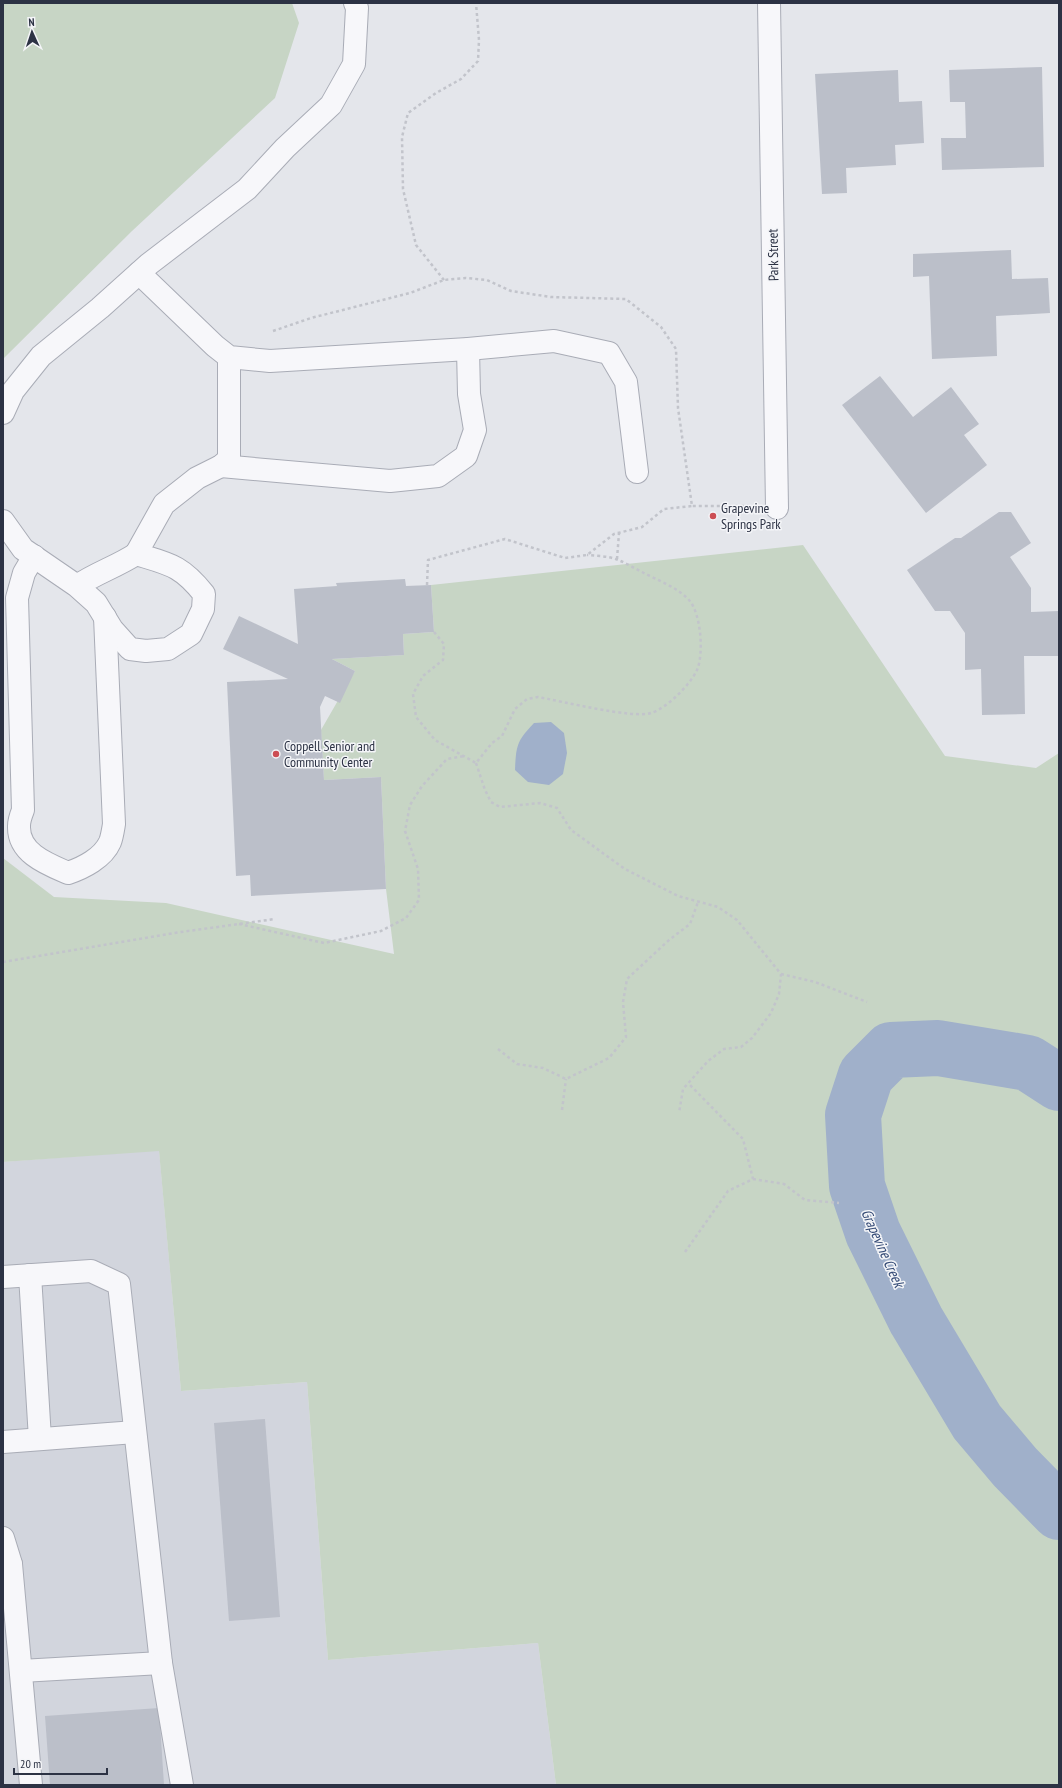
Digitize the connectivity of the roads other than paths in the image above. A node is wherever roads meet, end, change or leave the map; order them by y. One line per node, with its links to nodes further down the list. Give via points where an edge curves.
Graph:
1 (356, 3): 3 (street, via 354,64 330,105 247,189)
2 (769, 3): 9 (street, Park Street)
3 (139, 273): 5 (street); 6 (street, via 41,356 13,391)
4 (468, 349): 5 (street, via 270,361); 7 (street, via 469,394 475,430 466,456 438,476 390,481); 8 (street, via 554,341 609,353 626,382)
5 (229, 358): 7 (street, via 229,459)
6 (3, 413)
7 (220, 466): 11 (street, via 197,478 164,504)
8 (637, 472)
9 (778, 508)
10 (3, 521): 12 (street, via 23,548)
11 (136, 554): 13 (street, via 117,566 93,575); 14 (street, via 176,566 192,579 204,594 203,609 191,634 168,649 130,649)
12 (34, 556): 13 (street); 14 (street, via 24,573 17,598 23,810 19,826 20,836 27,850 41,862 68,873 83,868 100,855 110,843 114,824)
13 (78, 586): 14 (street, via 96,603)
14 (105, 617)
15 (30, 1275): 16 (street); 17 (street, via 91,1271 119,1284); 18 (street)
16 (3, 1277)
17 (135, 1432): 18 (street); 22 (street)
18 (40, 1439): 19 (street)
19 (3, 1442)
20 (3, 1538): 21 (street)
21 (7, 1564): 23 (street)
22 (161, 1663): 23 (street); 25 (street)
23 (21, 1671): 24 (street)
24 (31, 1785)
25 (182, 1785)

